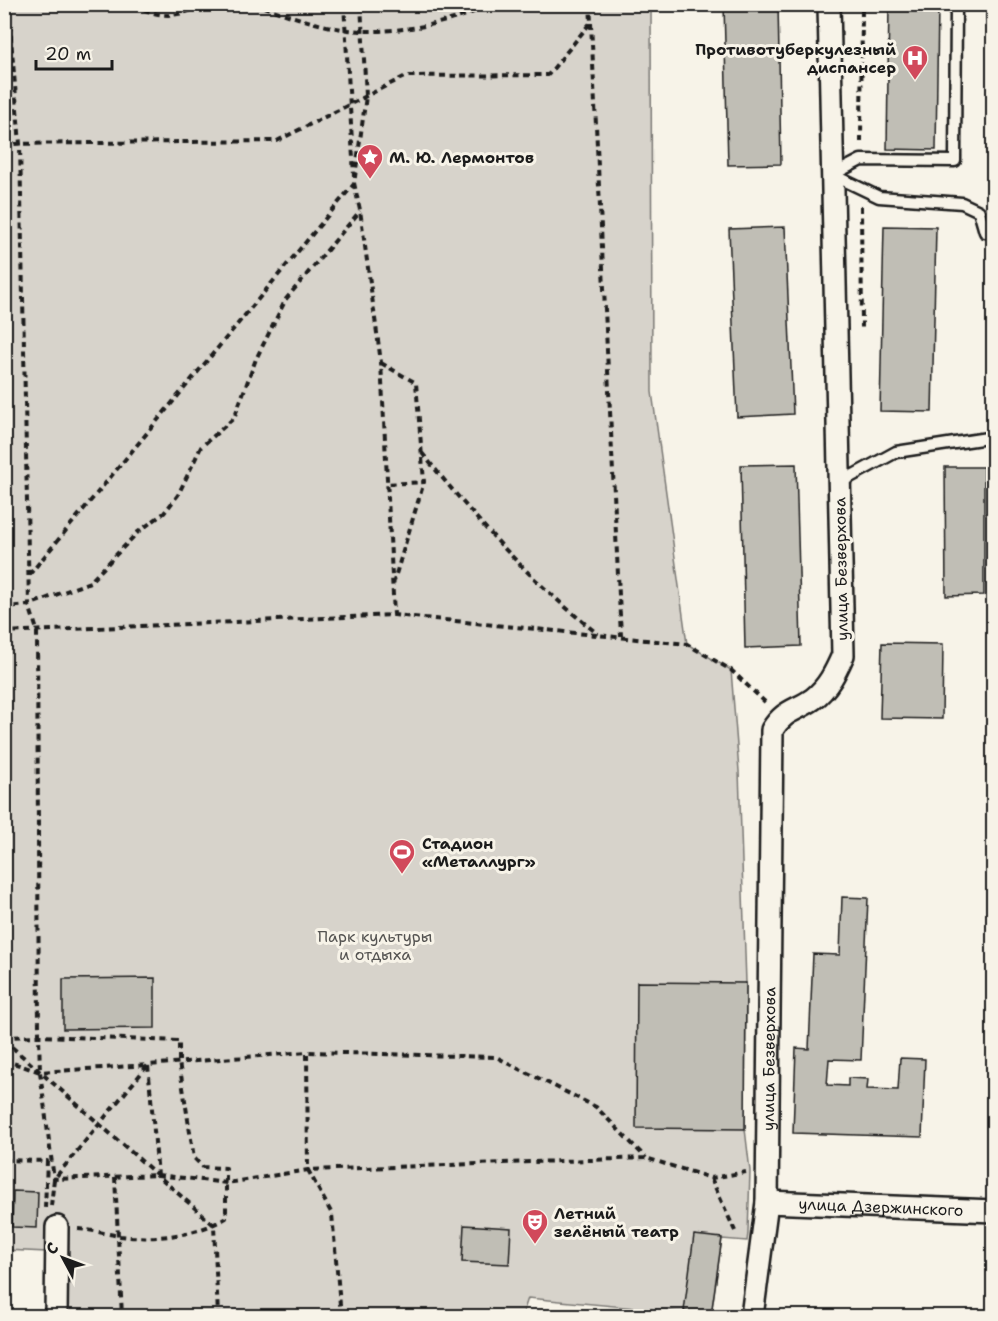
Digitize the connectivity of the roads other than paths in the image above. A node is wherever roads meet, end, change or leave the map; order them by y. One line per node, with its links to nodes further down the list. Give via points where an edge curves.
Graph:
1 (829, 4): 3 (street, улица Безверхова)
2 (956, 4): 3 (lane, via 955,161 861,160)
3 (832, 175): 4 (lane, via 879,197 962,202 979,211); 6 (street, улица Безверхова)
4 (985, 232)
5 (993, 437): 6 (lane, via 896,452)
6 (839, 483): 7 (street, улица Безверхова, via 843,655 814,698 780,717 772,730)
7 (767, 1202): 8 (street, улица Дзержинского); 11 (street, улица Безверхова)
8 (993, 1211)
9 (54, 1225): 10 (street)
10 (56, 1317)
11 (752, 1317)

